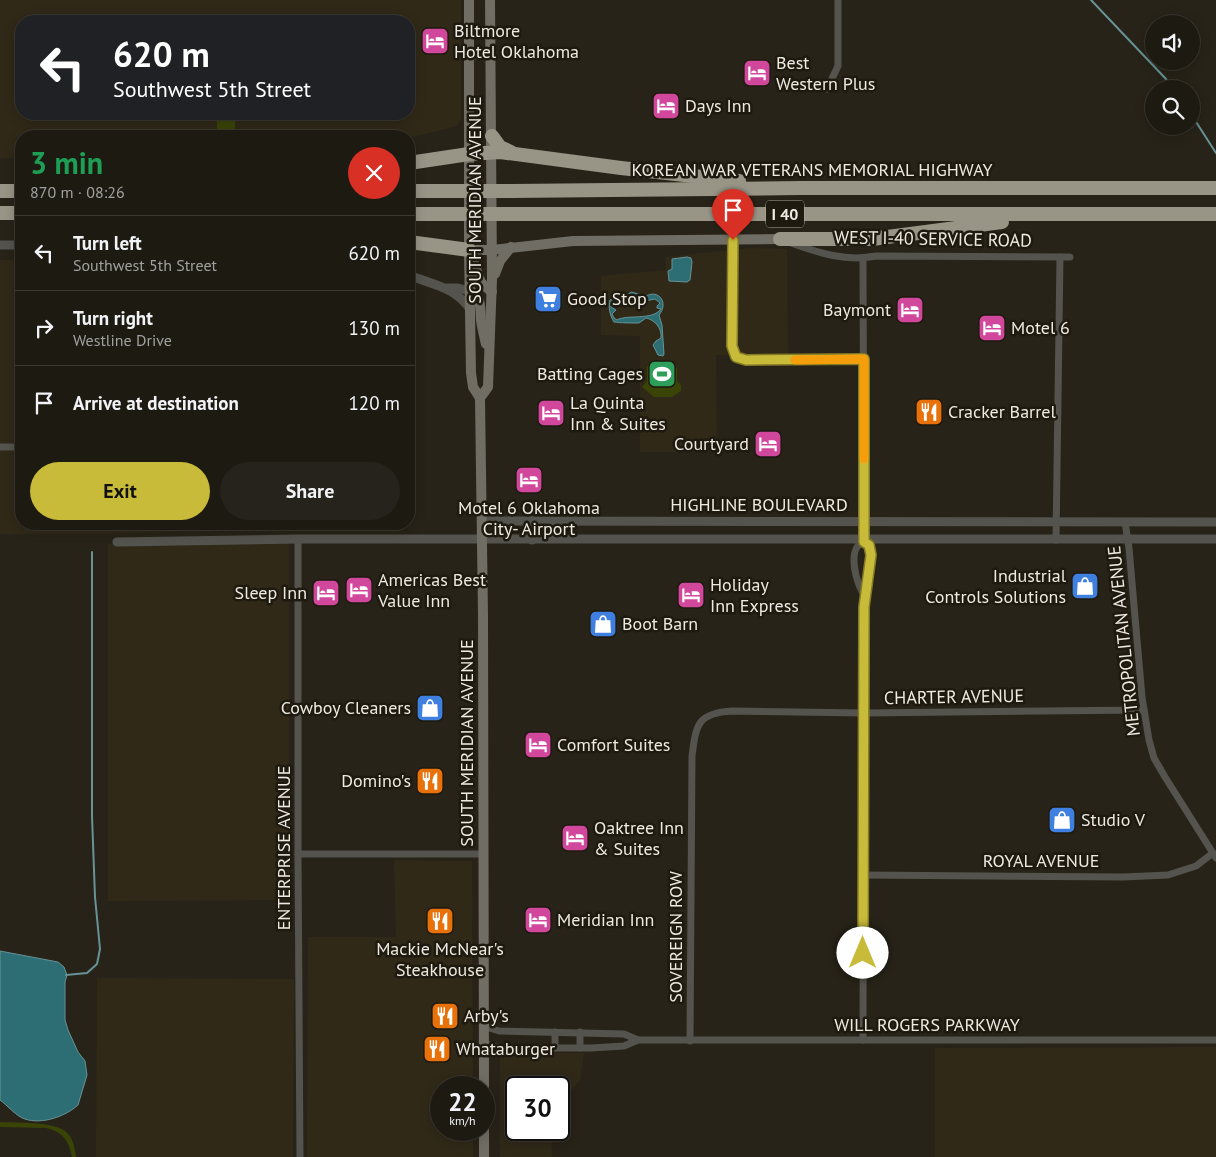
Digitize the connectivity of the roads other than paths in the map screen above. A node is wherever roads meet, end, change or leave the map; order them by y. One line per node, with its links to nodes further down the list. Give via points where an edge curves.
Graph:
1 (469, 0): 5 (main road, SOUTH MERIDIAN AVENUE)
2 (490, 0): 4 (main road, SOUTH MERIDIAN AVENUE)
3 (838, 0): 6 (street, via 838,66)
4 (491, 53): 5 (main road); 7 (main road, SOUTH MERIDIAN AVENUE)
5 (469, 55): 10 (main road, SOUTH MERIDIAN AVENUE)
6 (827, 89)
7 (492, 136): 8 (main road, SOUTH MERIDIAN AVENUE); 9 (highway, via 500,147)
8 (492, 152): 9 (highway); 10 (highway); 28 (main road, SOUTH MERIDIAN AVENUE)
9 (514, 153): 12 (highway)
10 (469, 154): 11 (highway); 29 (main road, SOUTH MERIDIAN AVENUE)
11 (415, 163)
12 (802, 188): 13 (highway, KOREAN WAR VETERANS MEMORIAL HIGHWAY / I 40); 16 (highway, KOREAN WAR VETERANS MEMORIAL HIGHWAY / I 40, bridge)
13 (1216, 188)
14 (0, 191): 15 (highway)
15 (15, 191)
16 (415, 191)
17 (0, 213): 18 (highway)
18 (15, 213)
19 (415, 214): 20 (highway, I 40, bridge)
20 (1059, 214): 21 (highway, I 40); 23 (highway, via 881,238)
21 (1216, 214)
22 (733, 240): 23 (main road, WEST I-40 SERVICE ROAD); 27 (main road, WEST I-40 SERVICE ROAD, via 573,241); 40 (street, via 732,346 735,355 746,360)
23 (780, 240): 32 (street, WEST I-40 SERVICE ROAD, via 832,256)
24 (415, 243): 29 (highway)
25 (0, 245): 26 (street)
26 (15, 245)
27 (512, 248): 28 (main road, WEST I-40 SERVICE ROAD); 34 (main road, via 500,260)
28 (492, 250): 29 (main road, WEST I-40 SERVICE ROAD); 34 (main road, SOUTH MERIDIAN AVENUE)
29 (469, 253): 36 (main road, SOUTH MERIDIAN AVENUE); 37 (main road, via 482,284)
30 (1060, 257): 31 (street, WEST I-40 SERVICE ROAD); 32 (street, WEST I-40 SERVICE ROAD, via 876,256); 47 (street)
31 (1070, 257)
32 (862, 259): 40 (street)
33 (415, 277): 35 (street)
34 (492, 279): 37 (main road, SOUTH MERIDIAN AVENUE)
35 (447, 288): 36 (street); 38 (street)
36 (470, 290): 38 (main road, SOUTH MERIDIAN AVENUE); 39 (main road, via 479,300)
37 (492, 292): 39 (main road, SOUTH MERIDIAN AVENUE)
38 (470, 309): 41 (main road, SOUTH MERIDIAN AVENUE, via 473,387)
39 (489, 352): 41 (main road, SOUTH MERIDIAN AVENUE, via 488,387)
40 (864, 359): 46 (street)
41 (480, 398): 44 (main road, SOUTH MERIDIAN AVENUE)
42 (0, 447): 43 (street)
43 (15, 447)
44 (482, 521): 45 (street, HIGHLINE BOULEVARD); 52 (main road, SOUTH MERIDIAN AVENUE)
45 (532, 521): 46 (street, HIGHLINE BOULEVARD); 53 (street)
46 (864, 521): 47 (street, HIGHLINE BOULEVARD); 56 (street)
47 (1056, 521): 48 (street, HIGHLINE BOULEVARD); 54 (street)
48 (1125, 522): 49 (street, HIGHLINE BOULEVARD); 55 (street, METROPOLITAN AVENUE)
49 (1216, 522)
50 (298, 539): 52 (street, HIGHLINE BOULEVARD); 57 (street, HIGHLINE BOULEVARD); 62 (street, ENTERPRISE AVENUE)
51 (1216, 539): 55 (street, HIGHLINE BOULEVARD)
52 (482, 540): 53 (street, HIGHLINE BOULEVARD); 63 (main road, SOUTH MERIDIAN AVENUE)
53 (532, 540): 56 (street, HIGHLINE BOULEVARD)
54 (1056, 540): 55 (street, HIGHLINE BOULEVARD); 56 (street, HIGHLINE BOULEVARD)
55 (1128, 540): 59 (street, METROPOLITAN AVENUE)
56 (864, 541): 58 (street, via 869,545 871,555); 58 (street, via 856,546 854,554 858,586)
57 (117, 542)
58 (865, 596): 60 (street)
59 (1144, 710): 60 (street, CHARTER AVENUE); 64 (street, METROPOLITAN AVENUE, via 1154,758)
60 (864, 713): 61 (street, CHARTER AVENUE, via 732,711); 65 (street)
61 (705, 716): 72 (street, SOVEREIGN ROW, via 695,734 692,756)
62 (298, 854): 63 (street); 78 (street, ENTERPRISE AVENUE)
63 (483, 854): 66 (main road, SOUTH MERIDIAN AVENUE)
64 (1214, 855): 65 (street, ROYAL AVENUE, via 1196,866 1168,875)
65 (863, 875): 70 (street)
66 (483, 1026): 67 (street, WILL ROGERS PARKWAY, via 499,1032); 73 (main road, SOUTH MERIDIAN AVENUE)
67 (555, 1032): 68 (street, WILL ROGERS PARKWAY); 74 (street)
68 (580, 1032): 69 (street, WILL ROGERS PARKWAY, via 624,1034); 75 (street)
69 (638, 1040): 72 (street, WILL ROGERS PARKWAY); 75 (street, WILL ROGERS PARKWAY, via 624,1046)
70 (864, 1040): 71 (street, WILL ROGERS PARKWAY); 72 (street, WILL ROGERS PARKWAY)
71 (1216, 1040)
72 (690, 1041)
73 (483, 1043): 74 (street, WILL ROGERS PARKWAY, via 500,1048); 76 (main road, SOUTH MERIDIAN AVENUE)
74 (554, 1048): 75 (street, WILL ROGERS PARKWAY)
75 (580, 1048)
76 (484, 1076)
77 (484, 1141): 79 (main road)
78 (300, 1157)
79 (484, 1157)

